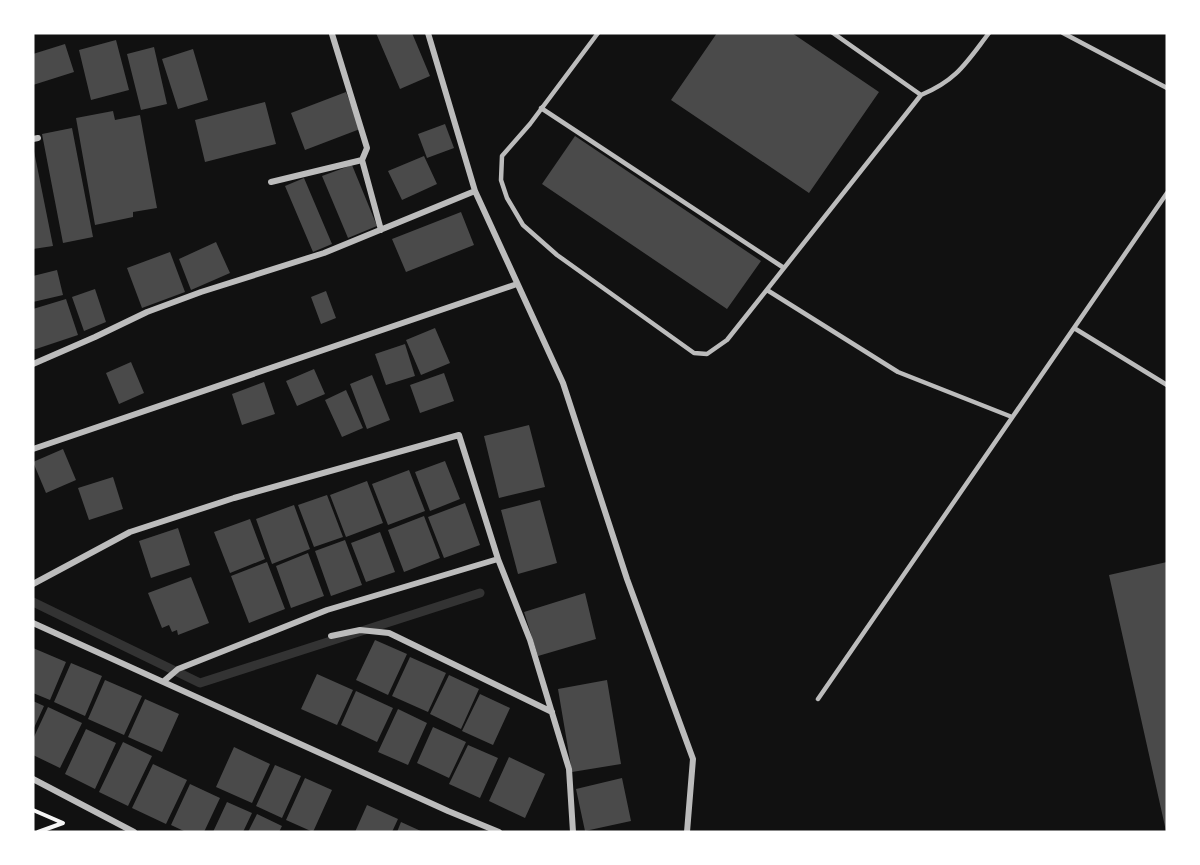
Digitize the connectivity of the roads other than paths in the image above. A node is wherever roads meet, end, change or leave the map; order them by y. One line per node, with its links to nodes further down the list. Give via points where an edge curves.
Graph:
1 (428, 33): 12 (street)
2 (598, 33): 9 (lane)
3 (833, 33): 8 (lane)
4 (989, 33): 8 (lane, via 957,75)
5 (1063, 33): 7 (lane)
6 (332, 34): 10 (street, via 367,148)
7 (1167, 88)
8 (921, 96): 15 (lane)
9 (541, 108): 15 (lane); 17 (lane, via 502,156 501,180 523,225 557,255 694,353 707,354 727,340)
10 (362, 160): 11 (street); 14 (street)
11 (271, 182)
12 (475, 191): 14 (street); 16 (street)
13 (1167, 193): 18 (lane)
14 (381, 230): 19 (street, via 147,312)
15 (784, 268): 17 (lane)
16 (517, 284): 22 (street); 34 (street, via 563,383 627,579 693,759)
17 (767, 290): 21 (lane, via 898,372)
18 (1074, 328): 20 (lane); 21 (lane)
19 (33, 364)
20 (1167, 385)
21 (1012, 417): 28 (lane)
22 (33, 448)
23 (498, 559): 24 (street, via 459,435 234,498 130,532); 27 (street, via 327,610 178,669); 29 (street, via 530,640)
24 (33, 584)
25 (33, 623): 27 (street)
26 (331, 636): 29 (street, via 360,630 389,633)
27 (164, 681): 32 (street)
28 (818, 699)
29 (552, 712): 33 (street, via 568,769)
30 (33, 779): 31 (street)
31 (134, 832)
32 (499, 832)
33 (573, 832)
34 (687, 832)

